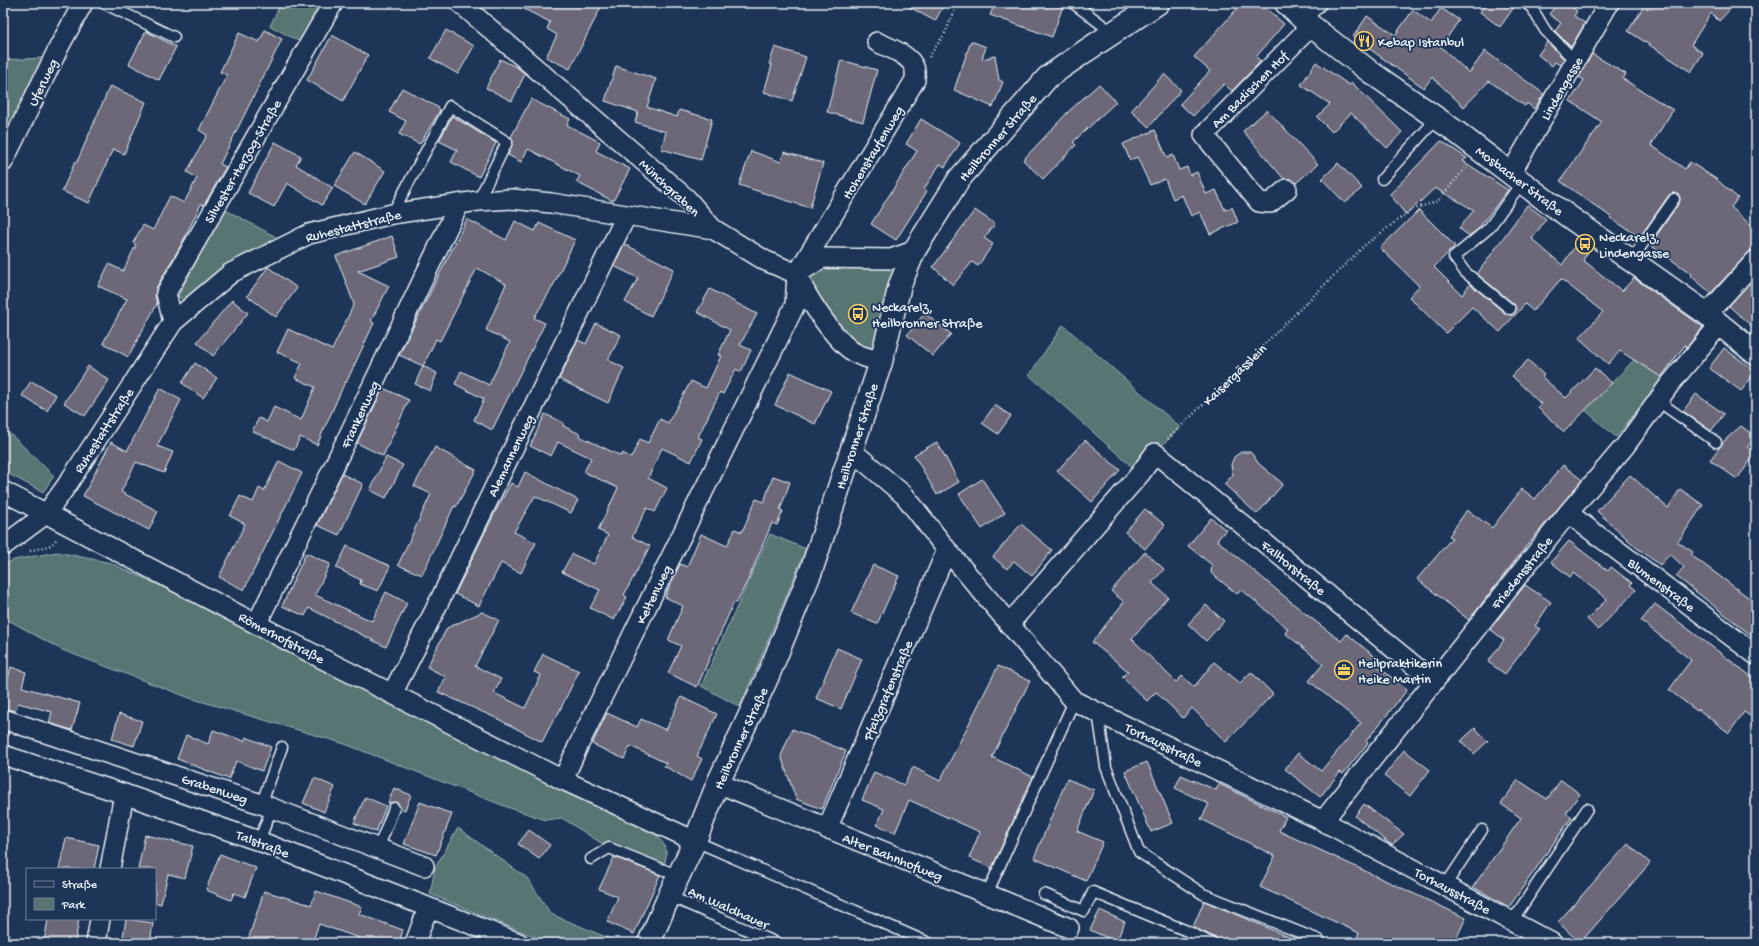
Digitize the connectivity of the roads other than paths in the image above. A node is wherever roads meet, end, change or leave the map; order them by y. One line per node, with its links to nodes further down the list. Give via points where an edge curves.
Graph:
1 (84, 3): 17 (street, Uferweg, via 60,45)
2 (103, 3): 13 (lane)
3 (333, 3): 33 (street, Silvester-Herzog-Straße, via 166,293)
4 (460, 3): 26 (street, Münchgraben, via 686,198)
5 (1073, 3): 12 (lane)
6 (1286, 3): 11 (street, Mosbacher Straße)
7 (1322, 3): 11 (lane)
8 (1526, 3): 15 (lane, via 1532,8 1545,30)
9 (1609, 3): 15 (street, Lindengasse)
10 (1154, 4): 12 (street, Heilbronner Straße)
11 (1308, 24): 16 (street, Mosbacher Straße, via 1369,71); 20 (street, Am Badischen Hof, via 1204,135 1259,202 1270,203)
12 (1113, 33): 27 (street, Heilbronner Straße, via 1048,78 959,179)
13 (174, 37)
14 (877, 42): 30 (street, Hohenstaufenweg, via 906,57 914,67 916,80)
15 (1576, 62): 18 (street, Lindengasse)
16 (1437, 118): 18 (street, Mosbacher Straße); 19 (lane)
17 (3, 162)
18 (1517, 178): 28 (street, Mosbacher Straße); 31 (lane, via 1489,228 1454,257 1465,272)
19 (1382, 179)
20 (1287, 189)
21 (1674, 199): 28 (lane)
22 (478, 201): 23 (street, Ruhestattstraße); 24 (lane, via 507,142 450,106); 25 (street, Ruhestattstraße, via 520,200 551,203)
23 (459, 204): 24 (street, Ruhestattstraße); 44 (street, Frankenweg)
24 (392, 214): 33 (street, Ruhestattstraße, via 308,234 231,273)
25 (626, 216): 26 (street, Ruhestattstraße); 48 (street, Alemannenweg)
26 (712, 229): 30 (street, Münchgraben, via 766,261)
27 (914, 250): 30 (street, via 891,259 822,258); 35 (street, Heilbronner Straße, via 900,285)
28 (1632, 259): 32 (street, Mosbacher Straße)
29 (1756, 260): 32 (street, Friedensstraße)
30 (797, 274): 35 (street, via 802,288 839,339 855,353); 54 (street, Keltenweg, via 795,305)
31 (1510, 309)
32 (1714, 318): 34 (street, Mosbacher Straße); 36 (street, Friedensstraße)
33 (173, 322): 41 (street, Ruhestattstraße)
34 (1756, 354)
35 (881, 362): 38 (street, Heilbronner Straße)
36 (1658, 401): 37 (lane); 40 (street, Friedensstraße, via 1625,446)
37 (1716, 442)
38 (851, 450): 43 (street, Torhausstraße, via 905,496); 55 (street, Heilbronner Straße, via 812,571 768,678)
39 (3, 491): 41 (street, Römerhofstraße)
40 (1568, 513): 46 (street, Blumenstraße); 47 (street, Friedensstraße)
41 (46, 514): 42 (street, Ruhestattstraße); 44 (street, Römerhofstraße)
42 (3, 546)
43 (947, 550): 45 (street, Torhausstraße); 61 (street, Pfalzgrafenstraße)
44 (257, 623): 48 (street, Römerhofstraße)
45 (1009, 624): 47 (street, Falltorstraße, via 1140,474 1155,453); 49 (street, Torhausstraße)
46 (1756, 656)
47 (1433, 681): 60 (street, Friedensstraße)
48 (392, 694): 54 (street, Römerhofstraße)
49 (1074, 701): 50 (street, Torhausstraße); 71 (lane)
50 (1098, 712): 60 (street, Torhausstraße); 85 (lane, via 1106,767 1139,852 1202,894 1319,940)
51 (3, 719): 57 (street, Grabenweg)
52 (282, 747): 57 (lane, via 265,794)
53 (3, 755): 56 (street, Talstraße)
54 (563, 780): 64 (street)
55 (718, 783): 61 (street, Alter Bahnhofweg); 64 (street, Heilbronner Straße)
56 (124, 794): 63 (street, Talstraße); 68 (street)
57 (268, 806): 63 (lane); 65 (street, Grabenweg)
58 (394, 808): 65 (lane)
59 (1587, 809): 76 (lane)
60 (1323, 821): 70 (street, Torhausstraße)
61 (827, 829): 71 (street, Alter Bahnhofweg)
62 (1482, 830): 70 (lane)
63 (259, 841): 74 (street, Talstraße)
64 (695, 841): 69 (street, Heilbronner Straße); 83 (lane)
65 (378, 848): 67 (street, Grabenweg)
66 (591, 859): 69 (lane, via 609,848)
67 (424, 866)
68 (110, 868)
69 (679, 876): 73 (street, Heilbronner Straße)
70 (1445, 886): 76 (street, Torhausstraße)
71 (987, 894): 77 (street, Alter Bahnhofweg)
72 (1044, 894): 84 (lane, via 1084,911 1093,892)
73 (669, 896): 81 (street, Heilbronner Straße); 82 (lane, Am Waldhauer)
74 (428, 908): 79 (street); 80 (street, Talstraße)
75 (100, 920): 78 (street)
76 (1512, 921): 86 (street, Torhausstraße)
77 (1069, 928)
78 (96, 943)
79 (415, 943)
80 (519, 943)
81 (650, 943)
82 (777, 943)
83 (929, 943)
84 (1211, 943)
85 (1318, 943)
86 (1552, 943)

